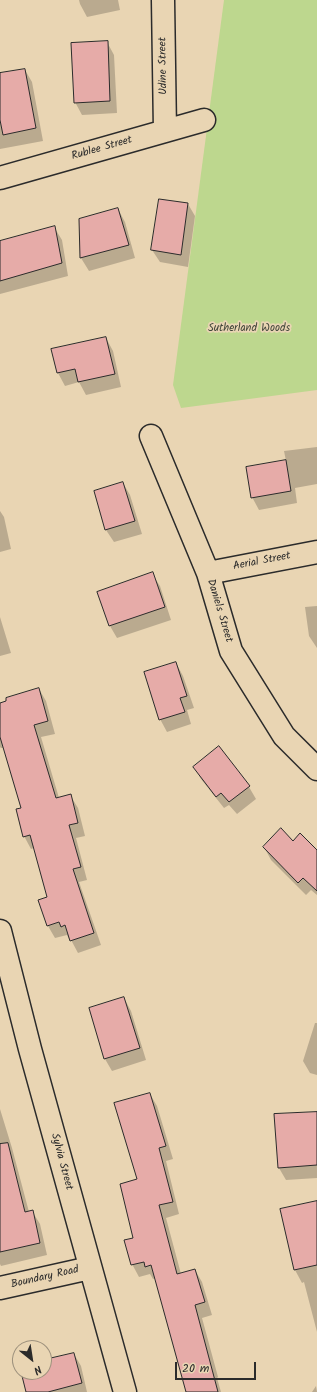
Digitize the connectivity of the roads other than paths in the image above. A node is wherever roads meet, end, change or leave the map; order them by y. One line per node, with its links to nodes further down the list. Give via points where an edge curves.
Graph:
1 (163, 0): 3 (street, Udine Street)
2 (204, 120): 3 (street, Rublee Street)
3 (165, 131): 4 (street, Rublee Street)
4 (0, 178)
5 (151, 436): 7 (street, Daniels Street)
6 (317, 552): 7 (street, Aerial Street)
7 (208, 573): 8 (street, Daniels Street, via 231,651 284,736)
8 (317, 769)
9 (0, 931): 10 (street, Sylvia Street)
10 (90, 1268): 11 (street, Boundary Road); 12 (street, Sylvia Street)
11 (0, 1288)
12 (125, 1392)

